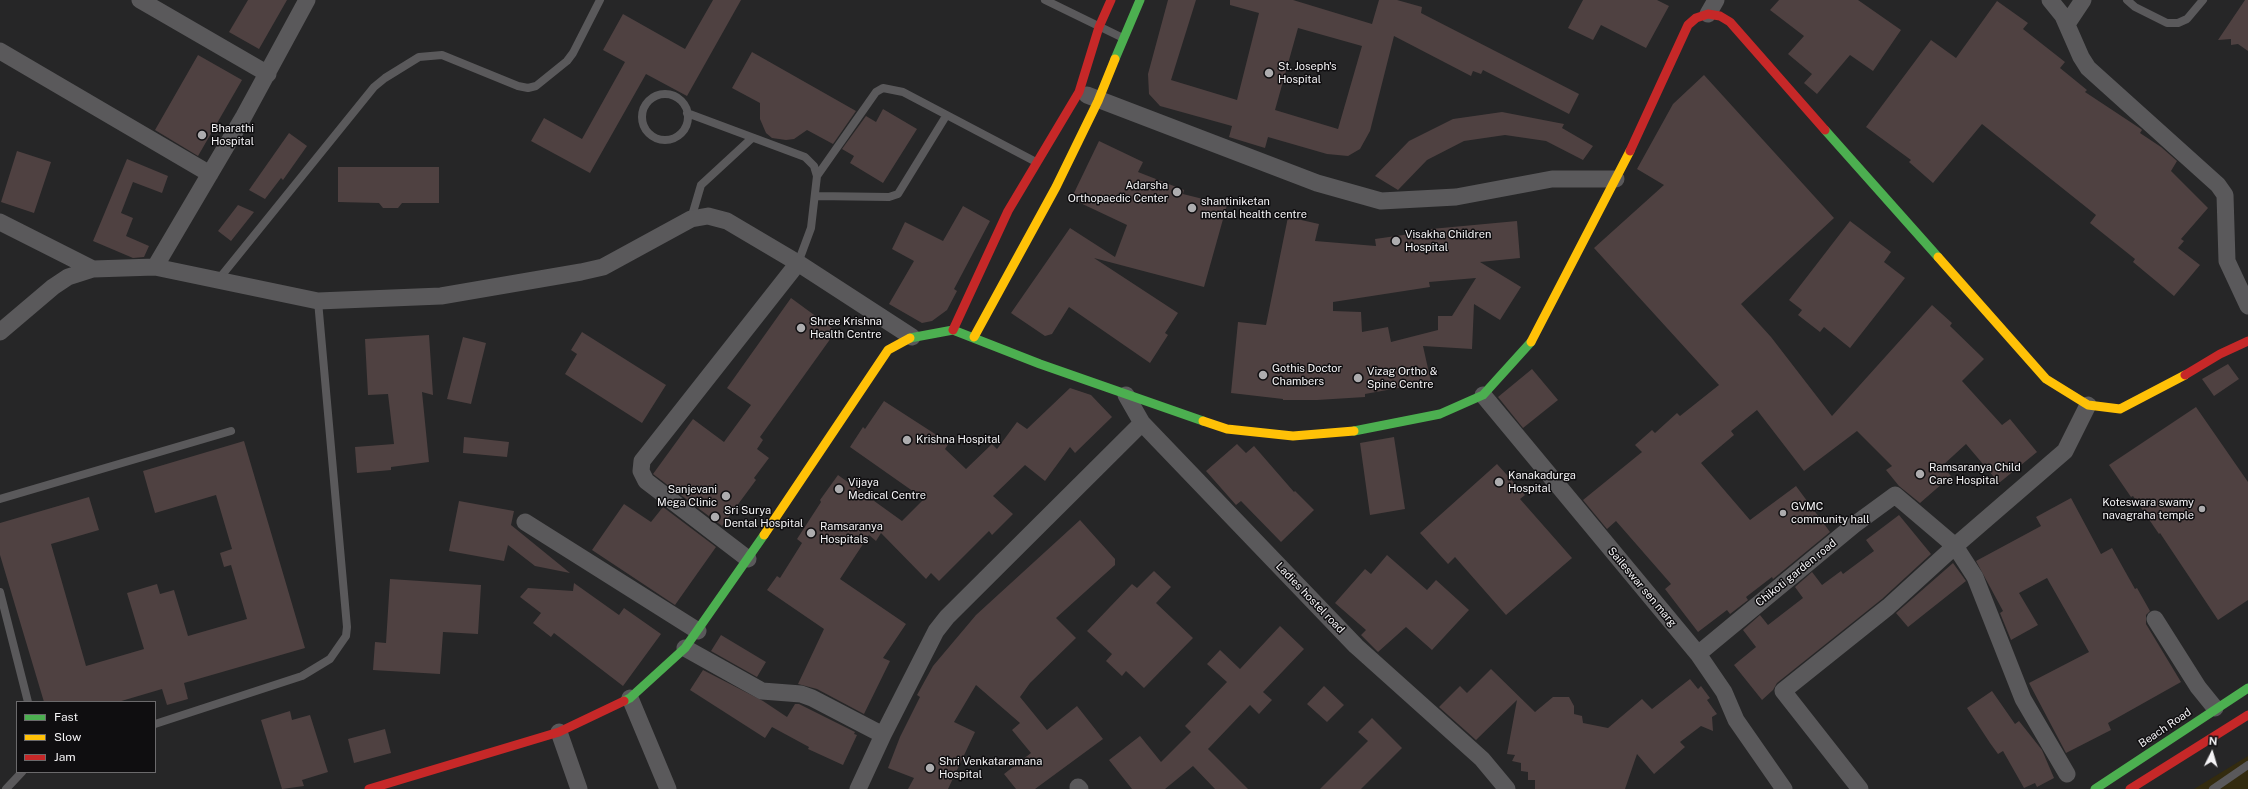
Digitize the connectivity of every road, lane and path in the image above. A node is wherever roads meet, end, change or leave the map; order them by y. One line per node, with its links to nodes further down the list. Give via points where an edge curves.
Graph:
1 (140, 0): 16 (street)
2 (307, 0): 16 (street)
3 (600, 0): 32 (lane, via 570,57 536,86 518,86 442,55 419,57 385,78 374,87)
4 (1045, 0): 13 (lane)
5 (1111, 0): 13 (street)
6 (1140, 0): 14 (street)
7 (2050, 0): 12 (street)
8 (2083, 0): 12 (street)
9 (2128, 0): 10 (lane, via 2135,7 2167,23 2178,23 2187,19)
10 (2203, 0)
11 (1712, 7): 25 (street, via 1688,25); 42 (street, via 1730,22 2046,379)
12 (2067, 24): 34 (street, via 2088,68 2218,185 2225,196 2227,261)
13 (1099, 27): 14 (lane); 17 (street)
14 (1124, 38): 18 (street)
15 (0, 51): 23 (street)
16 (268, 74): 23 (street)
17 (1079, 92): 18 (street); 22 (street)
18 (1098, 101): 25 (street, via 1317,183 1381,201 1456,197 1552,179); 38 (street, via 1056,187)
19 (687, 113): 19 (lane, via 685,128 674,138 667,140 653,137 643,126 645,104 650,99 665,94 680,100); 21 (lane)
20 (946, 116): 22 (lane); 24 (lane, via 903,92 883,88 876,92); 26 (lane, via 898,194 889,197)
21 (752, 138): 24 (lane, via 805,157 814,166); 27 (lane, via 701,185)
22 (1037, 163): 35 (street, via 1008,211)
23 (210, 174): 30 (street)
24 (818, 176): 26 (lane)
25 (1616, 179): 41 (street, via 1530,343)
26 (815, 196): 29 (lane, via 811,228)
27 (691, 219): 29 (street, via 708,216 727,221); 33 (street, via 603,267 581,272 441,296)
28 (0, 222): 31 (street)
29 (798, 263): 37 (street); 48 (street, via 642,461 641,471 646,481)
30 (155, 267): 31 (street); 32 (street)
31 (93, 268): 36 (street, via 68,277 53,287)
32 (218, 280): 33 (street)
33 (318, 301): 59 (lane, via 346,636 330,659 302,676)
34 (2248, 306)
35 (953, 330): 37 (street); 38 (street)
36 (0, 332)
37 (912, 337): 48 (street, via 888,350)
38 (974, 337): 40 (street)
39 (2248, 341): 42 (street, via 2120,409)
40 (1126, 395): 41 (street, via 1227,429 1293,436 1365,430 1440,414); 43 (street, Ladies hostel road)
41 (1483, 396): 53 (street, Saileswar sen marg)
42 (2088, 405): 47 (street, via 2065,451)
43 (1142, 423): 61 (street, via 947,617 936,631); 70 (street, Ladies hostel road, via 1356,646 1482,759)
44 (231, 431): 45 (lane)
45 (0, 499)
46 (525, 522): 51 (street)
47 (1955, 546): 53 (street, Chikoti garden road, via 1896,494); 64 (street, via 1975,577 2023,699); 72 (street, via 1888,607 1783,691)
48 (748, 559): 51 (street)
49 (0, 592): 56 (lane)
50 (2155, 619): 57 (street)
51 (698, 631): 52 (street)
52 (685, 648): 55 (street); 61 (street, via 762,691 801,694)
53 (1698, 654): 71 (street, Saileswar sen marg, via 1724,692 1736,720)
54 (2248, 688): 57 (street, Beach Road)
55 (630, 698): 60 (street); 68 (street)
56 (28, 701)
57 (2215, 708): 73 (street, Beach Road)
58 (2248, 715): 74 (street)
59 (156, 724)
60 (559, 732): 66 (street); 67 (street)
61 (883, 735): 69 (street)
62 (2248, 765): 75 (lane)
63 (21, 773): 65 (lane)
64 (2067, 774)
65 (6, 789)
66 (369, 789)
67 (579, 789)
68 (668, 789)
69 (858, 789)
70 (1508, 789)
71 (1784, 789)
72 (1860, 789)
73 (2096, 789)
74 (2130, 789)
75 (2213, 789)

